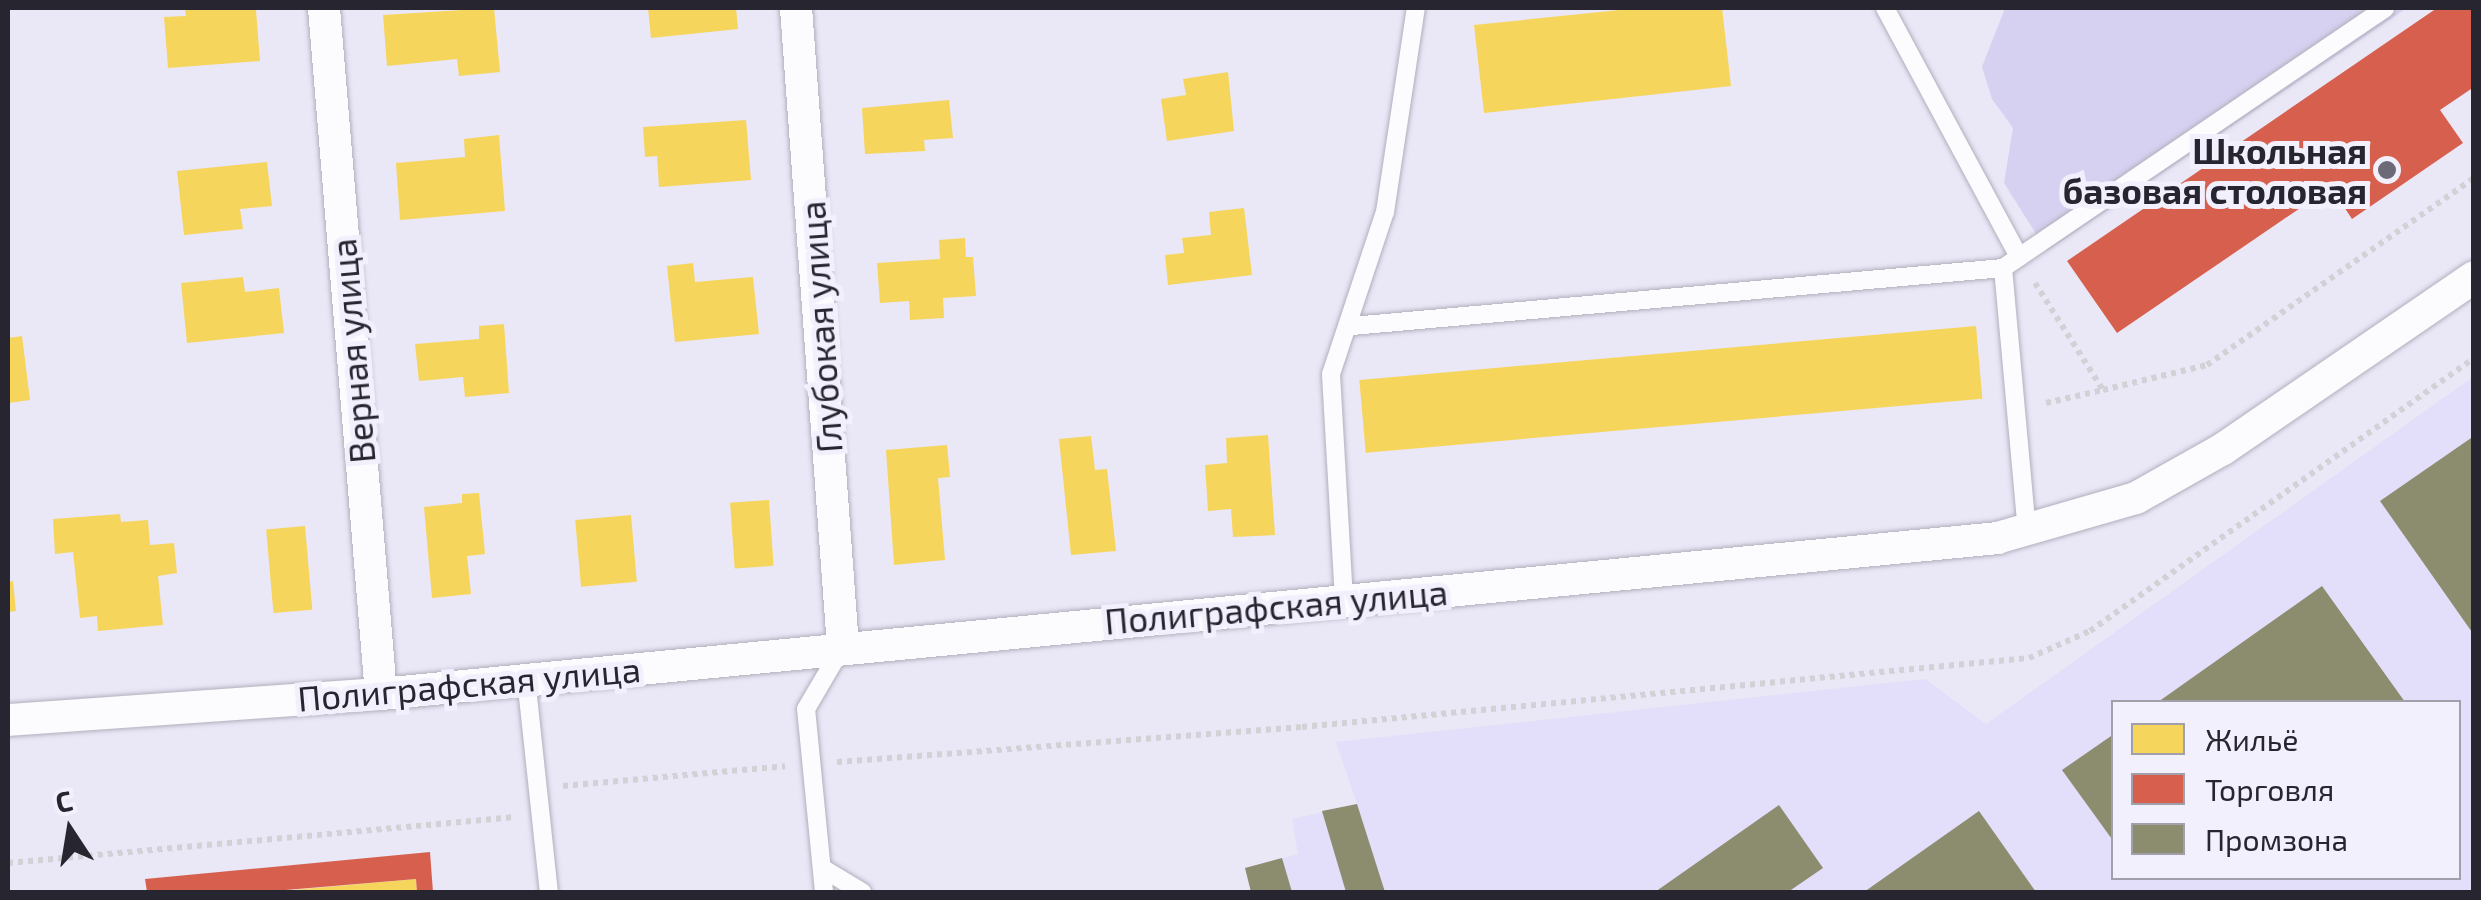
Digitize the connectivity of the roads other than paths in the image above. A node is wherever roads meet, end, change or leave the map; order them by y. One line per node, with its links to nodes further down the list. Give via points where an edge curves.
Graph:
1 (324, 8): 13 (street, Верная улица)
2 (796, 8): 11 (street, Глубокая улица)
3 (1416, 8): 8 (lane, via 1385,212)
4 (1884, 8): 6 (lane)
5 (2385, 8): 6 (lane)
6 (2011, 263): 8 (lane); 9 (lane)
7 (2474, 277): 9 (street, Полиграфская улица, via 2223,449 2136,498)
8 (1352, 326): 10 (lane, via 1331,374)
9 (2027, 532): 10 (street, Полиграфская улица)
10 (1344, 600): 11 (street, Полиграфская улица)
11 (843, 646): 12 (street, Полиграфская улица); 15 (lane, via 806,709)
12 (526, 678): 13 (street, Полиграфская улица); 16 (lane)
13 (381, 694): 14 (street, Полиграфская улица)
14 (8, 720)
15 (822, 868): 17 (lane); 18 (lane)
16 (548, 892)
17 (824, 892)
18 (862, 892)

